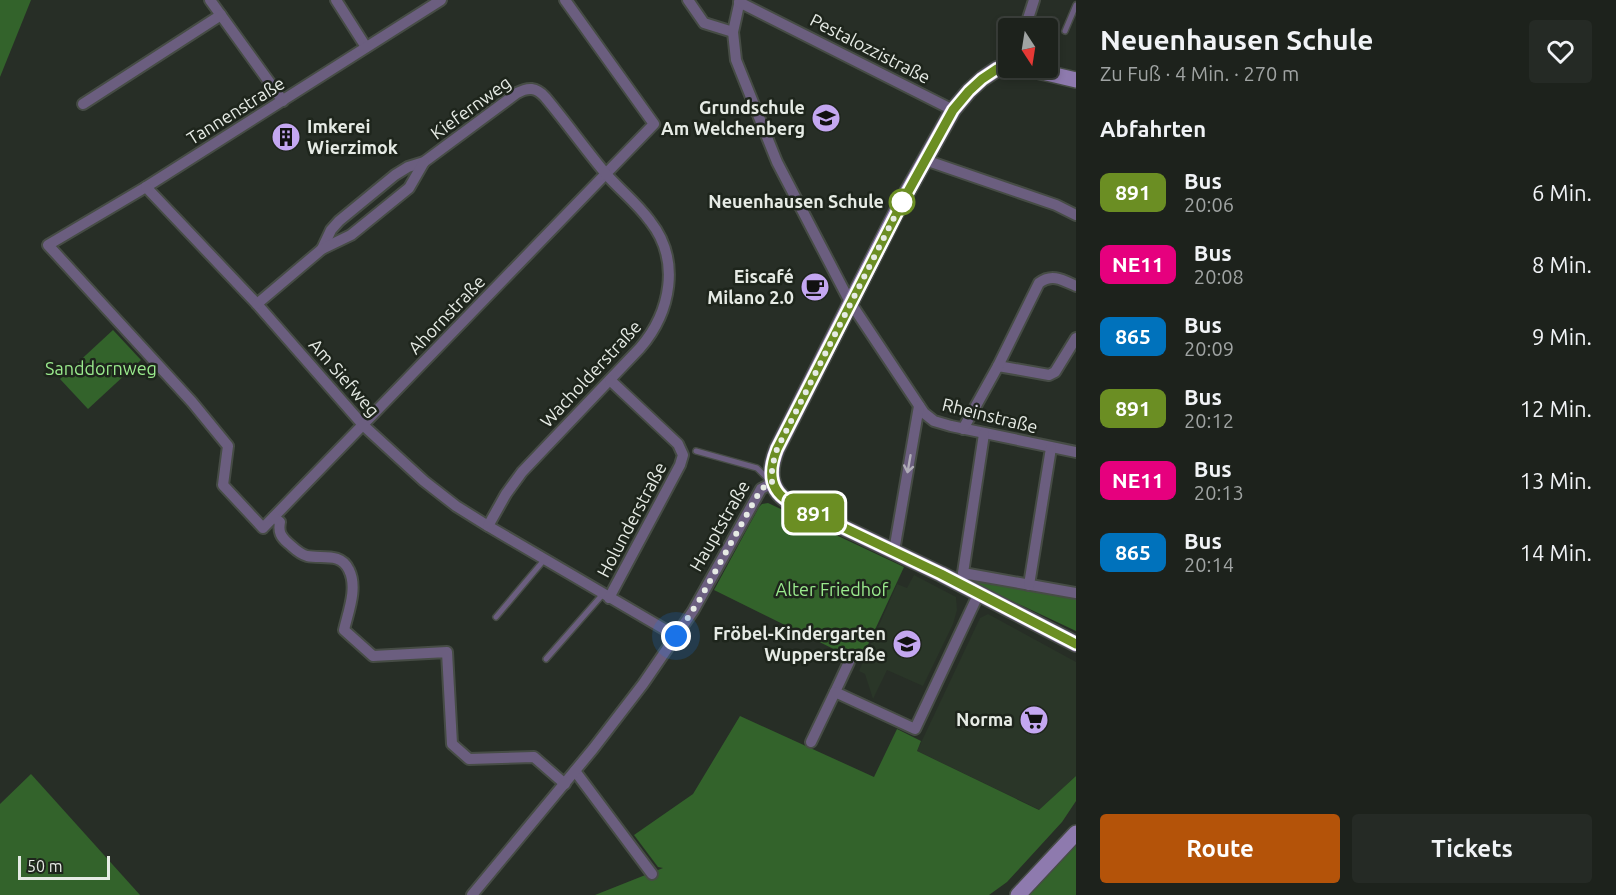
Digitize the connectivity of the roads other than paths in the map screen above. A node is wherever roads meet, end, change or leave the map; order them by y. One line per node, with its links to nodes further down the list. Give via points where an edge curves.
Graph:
1 (210, 0): 9 (street)
2 (336, 0): 13 (street)
3 (441, 0): 13 (street, Tannenstraße)
4 (565, 0): 22 (street, Ahornstraße, via 654,124)
5 (688, 0): 11 (street, via 704,23)
6 (1034, 0): 10 (street)
7 (740, 1): 11 (street); 19 (street, Pestalozzistraße)
8 (1076, 5): 12 (lane)
9 (221, 15): 17 (street); 18 (street)
10 (1028, 18)
11 (733, 32): 27 (street, Rheinstraße, via 738,64 777,162)
12 (1065, 32)
13 (366, 47): 17 (street, Tannenstraße)
14 (998, 69): 19 (street, Hauptstraße, via 982,79)
15 (1058, 76): 16 (street)
16 (1076, 80)
17 (283, 100): 23 (street, Tannenstraße)
18 (82, 104)
19 (953, 110): 20 (street, Hauptstraße)
20 (925, 160): 24 (street); 27 (street, Hauptstraße)
21 (424, 162): 22 (street, Kiefernweg, via 517,93 531,88 545,97); 25 (street, Kiefernweg, via 409,188 351,235); 25 (street, Kiefernweg, via 394,175 339,221)
22 (606, 174): 31 (street, Wacholderstraße, via 657,230 669,269 666,301 655,329); 33 (street, Ahornstraße)
23 (146, 187): 28 (street, Am Siefweg); 42 (street, Tannenstraße, via 48,245 228,446 223,485)
24 (1076, 215)
25 (322, 249): 28 (street, Kiefernweg)
26 (1076, 286): 30 (street, via 1059,278 1047,278 1038,285)
27 (850, 302): 32 (street, Rheinstraße); 39 (street, Hauptstraße, via 777,449)
28 (257, 304): 33 (street, Am Siefweg)
29 (1076, 338): 30 (street, via 1055,372 1049,375)
30 (998, 366): 34 (street)
31 (610, 380): 41 (street, Wacholderstraße, via 522,472); 48 (street, Holunderstraße, via 678,444 683,455)
32 (919, 406): 34 (street, Rheinstraße, via 934,421); 43 (street, one-way to 43)
33 (363, 425): 40 (street, Ahornstraße); 41 (street, Am Siefweg, via 436,491)
34 (963, 429): 35 (street, Rheinstraße)
35 (984, 434): 36 (street, Rheinstraße); 45 (street, via 963,573)
36 (1051, 448): 38 (street, Rheinstraße); 45 (street)
37 (696, 451): 39 (lane, via 757,468)
38 (1076, 452)
39 (772, 483): 43 (street, via 788,501); 50 (street, Hauptstraße, via 761,489)
40 (274, 517): 42 (street, Ahornstraße); 57 (street, via 280,522 281,536 298,552 338,558 347,565 352,596 344,630 373,656 447,652 452,744 469,759 534,757)
41 (488, 526): 44 (street, Am Siefweg)
42 (263, 528)
43 (894, 550): 46 (street)
44 (544, 560): 48 (street, Am Siefweg); 49 (lane)
45 (1029, 585): 47 (street)
46 (979, 593): 51 (street); 54 (street, via 915,729)
47 (1076, 594)
48 (606, 596): 50 (street, Am Siefweg); 52 (lane)
49 (496, 617)
50 (676, 636): 56 (street, Hauptstraße)
51 (1076, 644)
52 (546, 659)
53 (849, 662): 54 (street)
54 (835, 692): 55 (street)
55 (811, 742)
56 (576, 771): 57 (street, Hauptstraße); 59 (street)
57 (565, 784): 60 (street, Hauptstraße)
58 (1076, 833): 61 (street)
59 (652, 874)
60 (472, 895)
61 (1018, 895)

